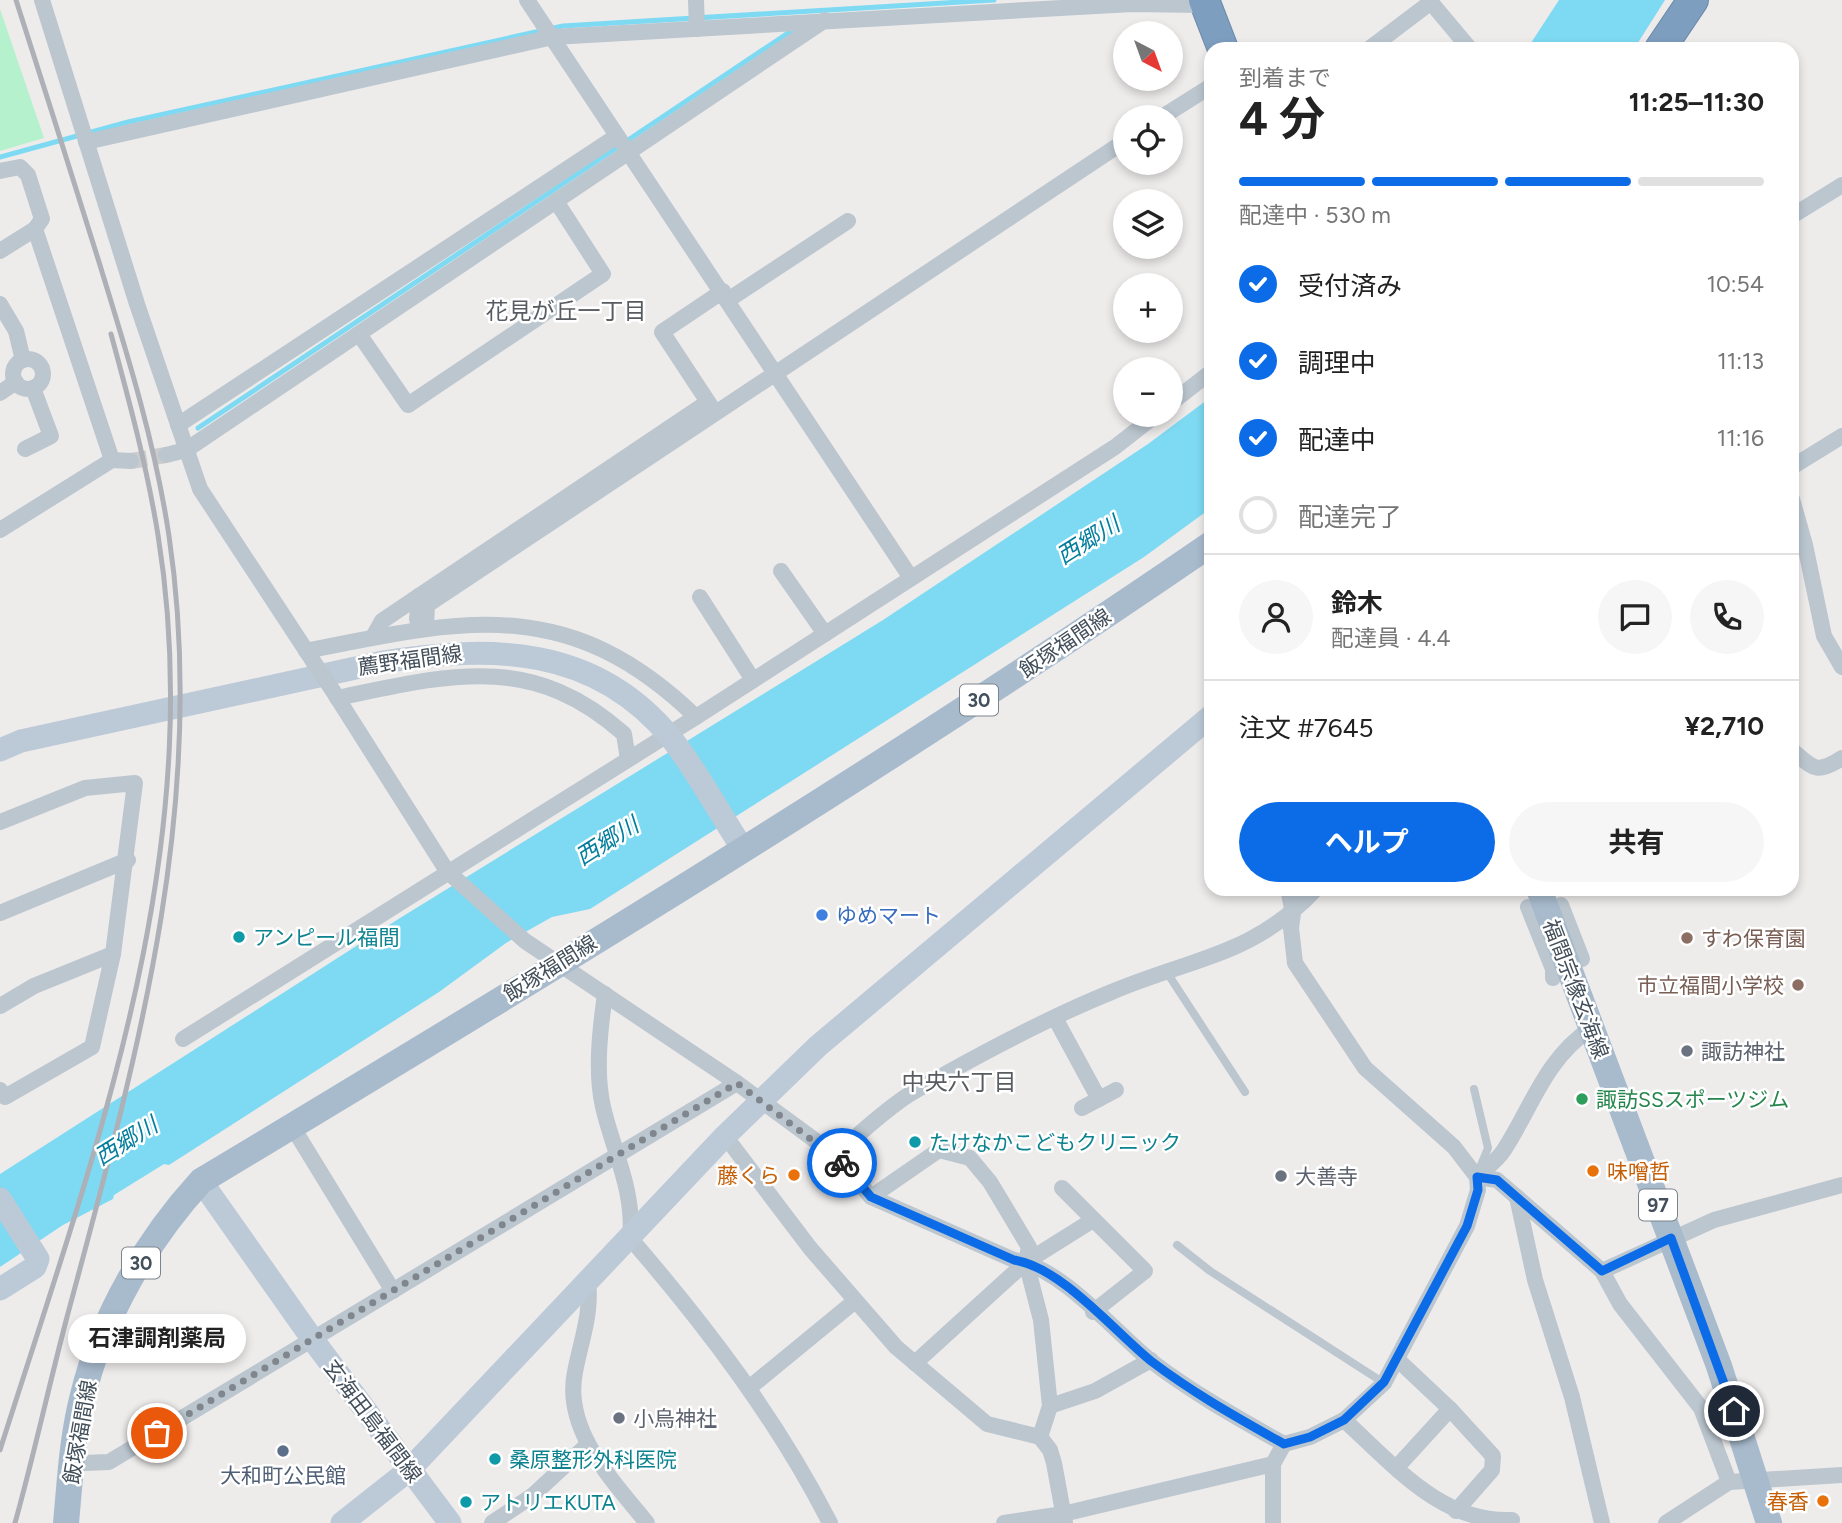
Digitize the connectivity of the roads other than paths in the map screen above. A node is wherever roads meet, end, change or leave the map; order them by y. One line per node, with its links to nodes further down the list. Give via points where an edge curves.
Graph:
1 (42, 0): 17 (street)
2 (527, 0): 9 (street)
3 (696, 0): 8 (street)
4 (1693, 0): 13 (highway)
5 (1430, 1): 11 (street); 12 (street)
6 (1205, 3): 7 (street); 10 (highway)
7 (825, 20): 8 (street); 19 (street)
8 (697, 29): 9 (street)
9 (552, 37): 16 (street); 17 (street)
10 (1220, 42)
11 (1378, 42)
12 (1464, 42)
13 (1665, 42)
14 (1204, 90): 15 (street)
15 (1181, 105)
16 (617, 136): 19 (street); 38 (street)
17 (85, 140): 38 (street)
18 (1113, 149): 31 (street)
19 (628, 152): 22 (street); 27 (street)
20 (0, 171): 25 (street, via 20,167 28,175 42,219)
21 (1842, 185): 23 (street)
22 (556, 201): 29 (street); 29 (street, via 603,274 408,405)
23 (1799, 212)
24 (848, 221): 27 (street)
25 (35, 229): 26 (street); 45 (street)
26 (0, 251)
27 (726, 295): 31 (street); 37 (street, via 662,331)
28 (0, 304): 30 (street, via 16,331)
29 (359, 334): 42 (street)
30 (23, 360): 33 (street, via 14,372); 34 (street, via 34,360 41,367 43,377)
31 (776, 373): 37 (street); 51 (street)
32 (1204, 377): 36 (street)
33 (16, 382): 34 (street); 35 (street)
34 (33, 388): 41 (street, via 51,436)
35 (0, 393)
36 (1183, 394)
37 (712, 408): 52 (street); 54 (street, via 427,605)
38 (178, 425): 42 (street)
39 (1141, 427): 51 (street)
40 (1842, 436): 44 (street)
41 (25, 449)
42 (186, 450): 43 (street); 57 (street, via 200,489)
43 (166, 455)
44 (1799, 459)
45 (112, 460): 46 (street); 48 (street)
46 (131, 461)
47 (1799, 524): 58 (street, via 1824,636)
48 (0, 530)
49 (1204, 549): 69 (main road, 飯塚福間線 / 30, via 1048,656)
50 (781, 571): 55 (street)
51 (911, 578): 55 (street)
52 (419, 596): 54 (street); 56 (street, via 383,621)
53 (700, 597): 59 (street)
54 (421, 628): 56 (street); 61 (street, via 472,623 552,631 622,657 648,673)
55 (825, 634): 59 (street)
56 (373, 638): 57 (street)
57 (310, 656): 60 (street, bridge)
58 (1842, 667)
59 (754, 680): 61 (street)
60 (335, 695): 67 (street, via 450,676 535,682 573,695 605,717 624,734); 71 (street)
61 (696, 717): 63 (street)
62 (1204, 722): 96 (street, via 818,1046)
63 (673, 740): 64 (street, 薦野福間線, via 640,706 606,682 568,664 480,651 371,664 48,735); 67 (street); 69 (street, 薦野福間線)
64 (0, 750)
65 (1799, 756): 66 (street, via 1813,768 1825,769)
66 (1842, 758)
67 (628, 759): 71 (street)
68 (0, 822): 70 (street, via 85,788 135,783)
69 (737, 841): 82 (main road, 飯塚福間線 / 30)
70 (128, 860): 76 (street); 80 (street)
71 (451, 875): 82 (street, via 525,941); 89 (street)
72 (1289, 896): 77 (street)
73 (1309, 896): 77 (street)
74 (1533, 898): 79 (street); 88 (main road, 福間宗像玄海線 / 97)
75 (1562, 905): 78 (street)
76 (0, 913)
77 (1293, 913): 83 (street, via 1267,933 1218,956); 102 (street, via 1295,963 1365,1068 1454,1146)
78 (1571, 931): 79 (street); 81 (street)
79 (1543, 942): 84 (street)
80 (113, 954): 86 (street, via 34,986); 92 (street, via 92,1047 5,1097)
81 (1582, 959)
82 (558, 963): 85 (street); 98 (main road, 飯塚福間線 / 30)
83 (1166, 971): 87 (street); 94 (lane)
84 (1553, 978)
85 (604, 994): 90 (street); 100 (street, via 600,1093)
86 (0, 1006)
87 (1055, 1018): 95 (street); 101 (street, via 898,1101)
88 (1591, 1028): 102 (street, via 1570,1042 1543,1078 1502,1153); 111 (main road, 福間宗像玄海線 / 97)
89 (183, 1039)
90 (737, 1083): 96 (street); 100 (street)
91 (1475, 1089): 102 (lane, via 1488,1148)
92 (0, 1090)
93 (1116, 1090): 95 (street)
94 (1245, 1092)
95 (1099, 1099): 97 (street)
96 (759, 1101): 99 (street); 101 (street)
97 (1082, 1108)
98 (292, 1126): 103 (main road, 飯塚福間線 / 30); 117 (street)
99 (725, 1136): 110 (street); 118 (street, via 780,1211)
100 (619, 1154): 110 (street); 117 (street)
101 (835, 1154): 106 (street)
102 (1477, 1177): 107 (street, via 1497,1180); 122 (street, via 1478,1190 1467,1226)
103 (201, 1181): 120 (street, 玄海田島福間線); 132 (main road, 飯塚福間線 / 30, via 166,1219 102,1335 83,1395)
104 (1842, 1185): 111 (street, via 1714,1220)
105 (1062, 1188): 109 (street)
106 (871, 1197): 113 (street); 113 (street, via 939,1150 970,1157 1018,1228 1028,1247)
107 (1517, 1197): 114 (street); 151 (street, via 1535,1280 1572,1397)
108 (0, 1199): 116 (street, via 35,1261)
109 (1093, 1220): 113 (street); 119 (street, via 1145,1271)
110 (630, 1238): 115 (street); 125 (street)
111 (1671, 1238): 114 (street); 137 (main road, 福間宗像玄海線 / 97)
112 (1177, 1245): 124 (lane)
113 (1026, 1262): 119 (street, via 1065,1286); 123 (street); 126 (street, via 1041,1320)
114 (1602, 1271): 138 (street, via 1620,1304 1701,1408)
115 (588, 1281): 131 (street, via 590,1317 574,1374 572,1401); 135 (street)
116 (0, 1289)
117 (393, 1291): 120 (street)
118 (856, 1301): 123 (street); 125 (street)
119 (1093, 1312): 121 (street)
120 (313, 1340): 132 (street, via 109,1462); 135 (street, 玄海田島福間線)
121 (1151, 1360): 126 (street, via 1094,1391); 130 (street, via 1198,1395)
122 (1398, 1360): 124 (street); 127 (street)
123 (915, 1363): 129 (street, via 987,1424)
124 (1384, 1382): 128 (street)
125 (749, 1388): 148 (street, via 808,1478)
126 (1050, 1406): 129 (street)
127 (1450, 1409): 134 (street); 139 (street, via 1488,1448 1494,1463)
128 (1344, 1420): 130 (street); 134 (street)
129 (1040, 1437): 141 (street, via 1054,1463)
130 (1284, 1444): 133 (street)
131 (587, 1445): 146 (street, via 532,1496); 147 (street)
132 (72, 1459): 143 (main road, 飯塚福間線 / 30)
133 (1273, 1464): 141 (street); 150 (street)
134 (1397, 1467): 139 (street)
135 (408, 1470): 144 (street); 145 (street, 玄海田島福間線)
136 (1842, 1475): 137 (street)
137 (1758, 1479): 138 (street); 153 (main road, 福間宗像玄海線 / 97)
138 (1729, 1482): 140 (street)
139 (1455, 1511): 142 (street, via 1480,1520)
140 (1682, 1518): 152 (street)
141 (1064, 1519): 149 (street)
142 (1512, 1520)
143 (66, 1523)
144 (342, 1523)
145 (450, 1523)
146 (492, 1523)
147 (647, 1523)
148 (830, 1523)
149 (1004, 1523)
150 (1273, 1523)
151 (1602, 1523)
152 (1666, 1523)
153 (1769, 1523)

